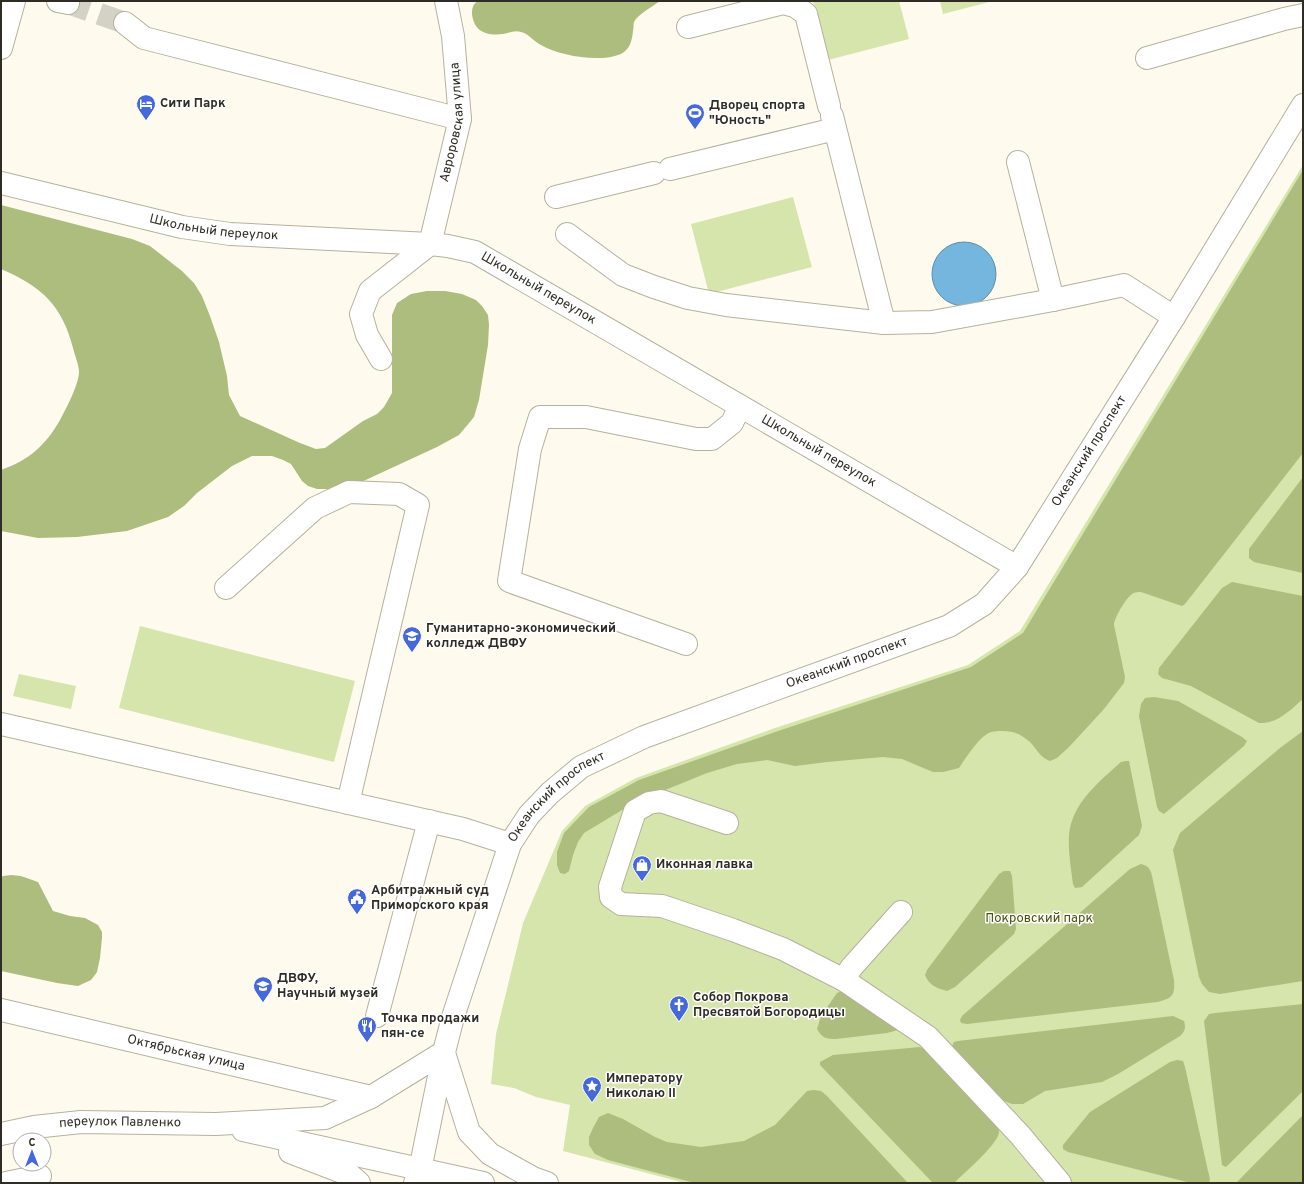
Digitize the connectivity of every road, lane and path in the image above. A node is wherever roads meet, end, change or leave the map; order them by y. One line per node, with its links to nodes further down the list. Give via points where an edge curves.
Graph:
1 (14, 1): 6 (main road)
2 (446, 1): 10 (main road, Авроровская улица, via 454,36)
3 (1303, 16): 7 (main road, via 1284,19)
4 (125, 23): 10 (main road, via 144,38)
5 (688, 27): 9 (main road, via 783,3 795,6 806,14)
6 (1, 48)
7 (1148, 58)
8 (1303, 105): 17 (main road, Океанский проспект)
9 (832, 117): 13 (main road, via 662,171); 18 (main road)
10 (460, 118): 15 (main road, Авроровская улица)
11 (1018, 162): 16 (main road)
12 (1, 183): 15 (main road, Школьный переулок, via 182,227 230,234)
13 (556, 197)
14 (567, 234): 18 (main road, via 623,275 688,298 726,305)
15 (430, 244): 19 (main road, via 370,291 361,314 367,335); 20 (main road, Школьный переулок, via 475,252)
16 (1053, 300): 17 (main road, via 1124,285); 18 (main road, via 932,322)
17 (1174, 317): 21 (main road, Океанский проспект)
18 (884, 323)
19 (381, 359)
20 (740, 406): 21 (main road, Школьный переулок); 23 (main road, via 732,423 712,438 704,439 586,418 540,417 530,450 509,581)
21 (1017, 567): 28 (main road, Океанский проспект, via 984,604 949,626 644,737 581,767 529,815)
22 (226, 588): 25 (main road, via 315,508 349,492 399,494 418,505)
23 (686, 644)
24 (1, 724): 25 (main road)
25 (348, 803): 26 (main road)
26 (429, 821): 28 (main road, via 472,831); 32 (main road)
27 (727, 823): 30 (main road, via 661,801 649,803 635,811 610,887 611,897 621,904 662,906 733,930 783,949)
28 (510, 844): 33 (main road, Океанский проспект)
29 (901, 912): 30 (main road, via 851,968)
30 (844, 980): 45 (main road, via 928,1036 1020,1135)
31 (1, 1010): 34 (main road, Октябрьская улица)
32 (377, 1016)
33 (444, 1052): 34 (main road); 40 (main road, Океанский проспект); 44 (main road, via 469,1132 490,1154)
34 (371, 1097): 35 (main road, via 324,1118)
35 (216, 1124): 36 (main road, переулок Павленко, via 82,1122); 40 (main road); 42 (main road, via 350,1175)
36 (43, 1132)
37 (1, 1134): 38 (main road, переулок Павленко)
38 (12, 1134)
39 (40, 1174): 41 (main road)
40 (417, 1176): 43 (main road)
41 (6, 1183)
42 (359, 1183)
43 (483, 1183)
44 (547, 1183)
45 (1060, 1183)

